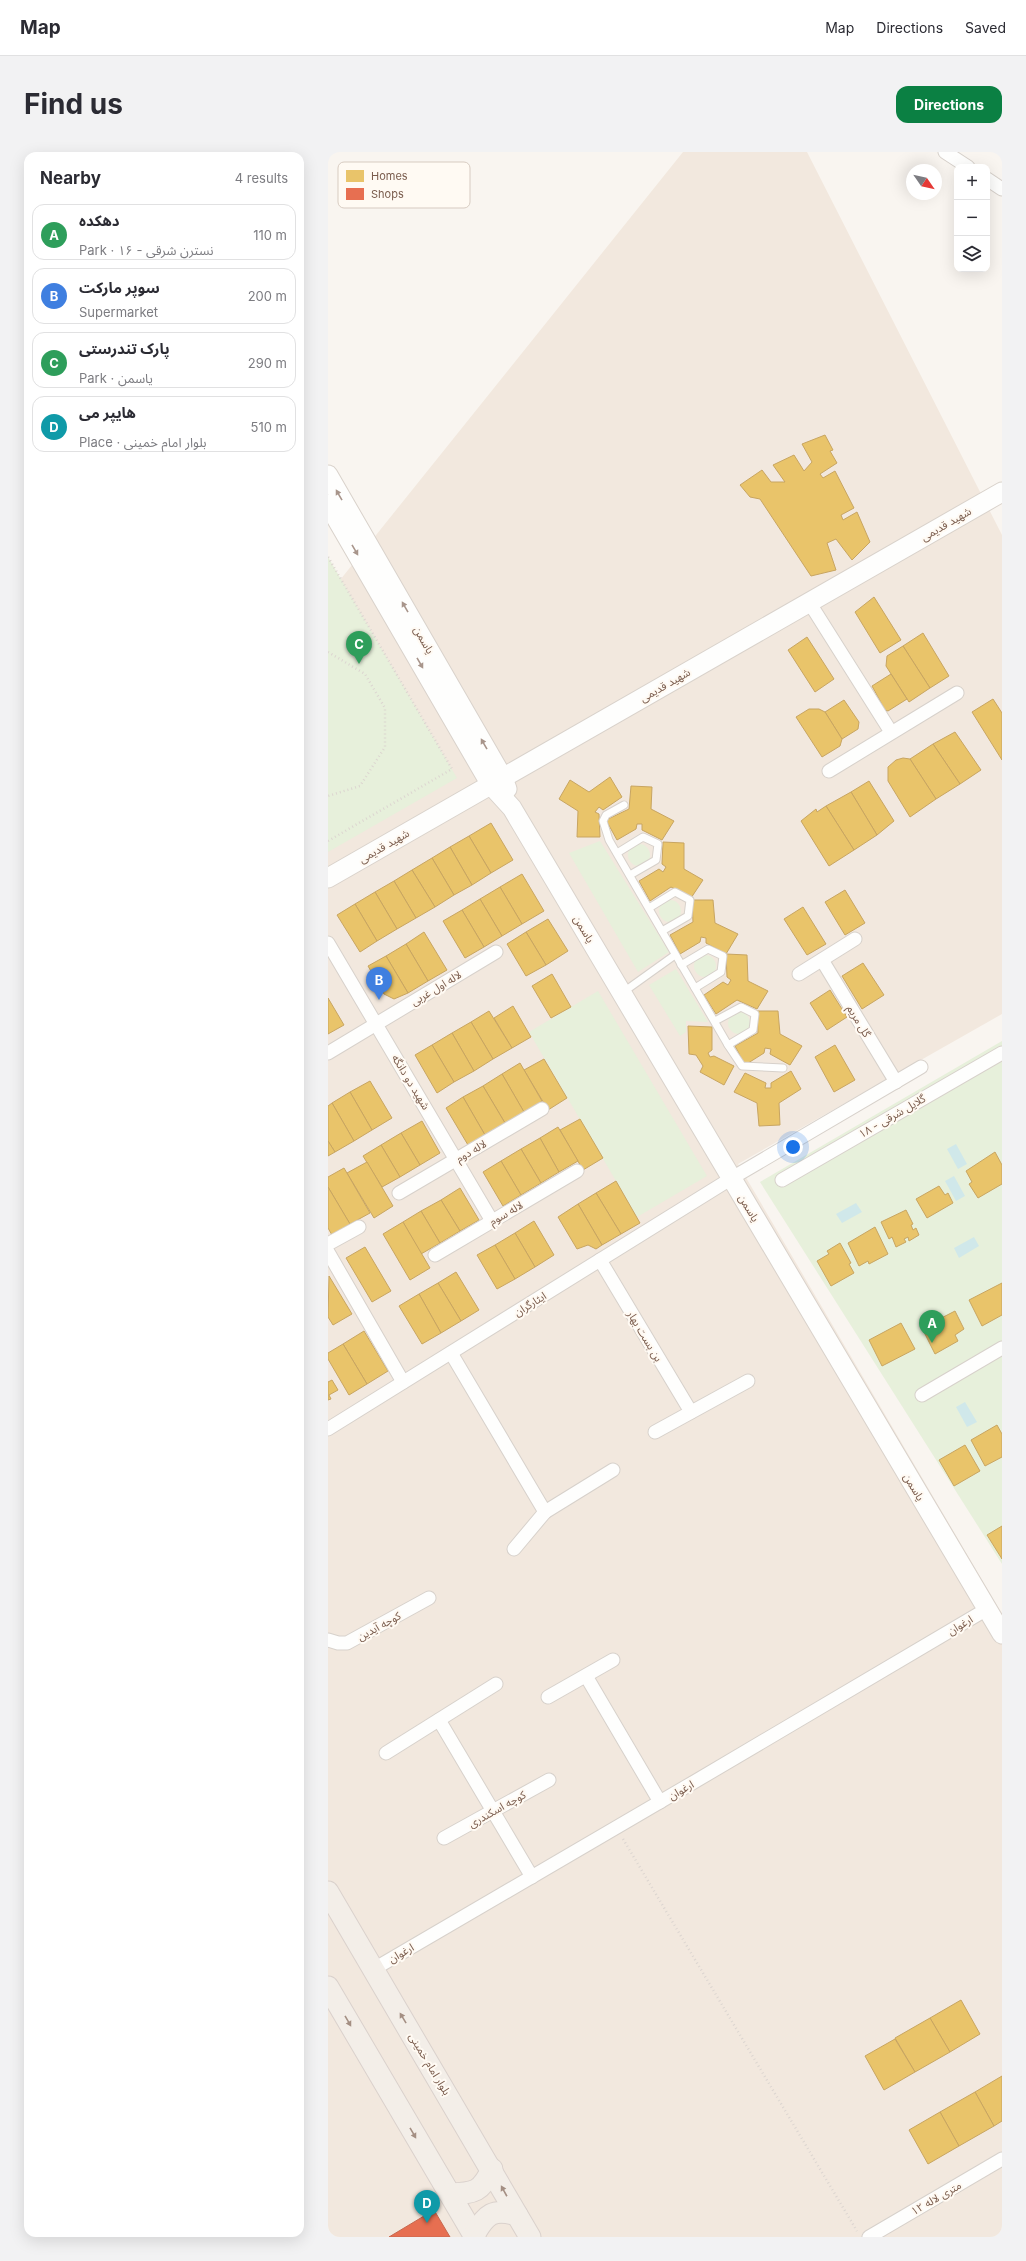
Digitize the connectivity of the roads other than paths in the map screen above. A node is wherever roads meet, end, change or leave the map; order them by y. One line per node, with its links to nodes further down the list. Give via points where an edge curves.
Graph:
1 (945, 152): 2 (street)
2 (963, 164)
3 (990, 181): 4 (street)
4 (1002, 189)
5 (328, 475): 12 (street, یاسمن, one-way to 5)
6 (1002, 492): 8 (street, شهید قدیمی)
7 (328, 504): 12 (street, یاسمن, one-way to 12)
8 (810, 602): 10 (street); 12 (street, شهید قدیمی)
9 (957, 693): 10 (street)
10 (891, 732): 11 (street)
11 (829, 771)
12 (497, 781): 16 (street, شهید قدیمی); 27 (street, یاسمن)
13 (624, 805): 14 (lane, via 606,815 602,821)
14 (617, 853): 15 (lane); 15 (lane, via 643,837 658,844 656,860)
15 (630, 875): 17 (lane)
16 (328, 878)
17 (649, 908): 18 (lane); 18 (lane, via 675,892 690,900 688,916)
18 (662, 931): 22 (lane)
19 (855, 939): 23 (street)
20 (328, 943): 29 (street, شهید دو دانگه)
21 (496, 952): 29 (street, لاله اول غربی)
22 (675, 955): 24 (lane); 27 (lane)
23 (822, 960): 25 (street); 35 (street, گل مریم)
24 (681, 964): 26 (lane); 26 (lane, via 708,949 723,956 721,972)
25 (799, 974)
26 (695, 988): 28 (lane)
27 (622, 993): 39 (street, یاسمن)
28 (716, 1021): 30 (lane); 30 (lane, via 740,1007 755,1014 753,1030)
29 (376, 1024): 32 (street, لاله اول غربی); 37 (street, شهید دو دانگه)
30 (728, 1045): 34 (lane, via 742,1066)
31 (1002, 1052): 40 (street, گلایل شرقی - ۱۸)
32 (328, 1053)
33 (920, 1067): 35 (street, ایثارگران)
34 (783, 1068)
35 (896, 1082): 39 (street, ایثارگران)
36 (542, 1109): 37 (street, لاله دوم)
37 (457, 1159): 41 (street, لاله دوم); 42 (street, شهید دو دانگه)
38 (577, 1171): 42 (street, لاله سوم)
39 (732, 1178): 47 (street, ایثارگران); 60 (street, یاسمن)
40 (782, 1180)
41 (399, 1193)
42 (492, 1221): 46 (street, لاله سوم)
43 (359, 1227): 44 (street)
44 (328, 1244)
45 (328, 1252): 50 (street)
46 (435, 1255)
47 (600, 1260): 49 (street, ایثارگران); 53 (street, بن بست بهار)
48 (1002, 1348): 52 (street)
49 (451, 1353): 50 (street, ایثارگران); 57 (street)
50 (403, 1382): 54 (street, ایثارگران)
51 (748, 1382): 53 (street)
52 (922, 1395)
53 (691, 1412): 55 (street)
54 (328, 1429)
55 (655, 1432)
56 (613, 1470): 57 (street)
57 (545, 1512): 58 (street)
58 (514, 1549)
59 (429, 1598): 62 (street, کوچه آیدین, via 347,1643 338,1644)
60 (986, 1609): 61 (street, یاسمن); 70 (street, ارغوان)
61 (1002, 1634)
62 (328, 1640)
63 (613, 1660): 64 (street)
64 (586, 1676): 66 (street); 70 (street)
65 (496, 1684): 67 (street)
66 (548, 1697)
67 (438, 1720): 68 (street); 71 (street)
68 (386, 1753)
69 (549, 1780): 71 (street, کوچه اسکندری)
70 (660, 1802): 73 (street, ارغوان)
71 (493, 1811): 72 (street, کوچه اسکندری); 73 (street)
72 (444, 1838)
73 (532, 1877): 75 (street, ارغوان)
74 (328, 1892): 75 (main road, بلوار امام خمینی)
75 (374, 1969): 78 (main road, بلوار امام خمینی, one-way to 75)
76 (329, 1990): 79 (main road, one-way to 79)
77 (1002, 2159): 83 (street, ۱۲ متری لاله)
78 (492, 2169): 79 (main road, via 484,2184 475,2191); 80 (main road, بلوار امام خمینی, one-way to 78)
79 (450, 2194): 81 (main road)
80 (517, 2215): 81 (main road, via 504,2211 492,2213 482,2222); 82 (main road, بلوار امام خمینی)
81 (475, 2236)
82 (530, 2237)
83 (869, 2237)

